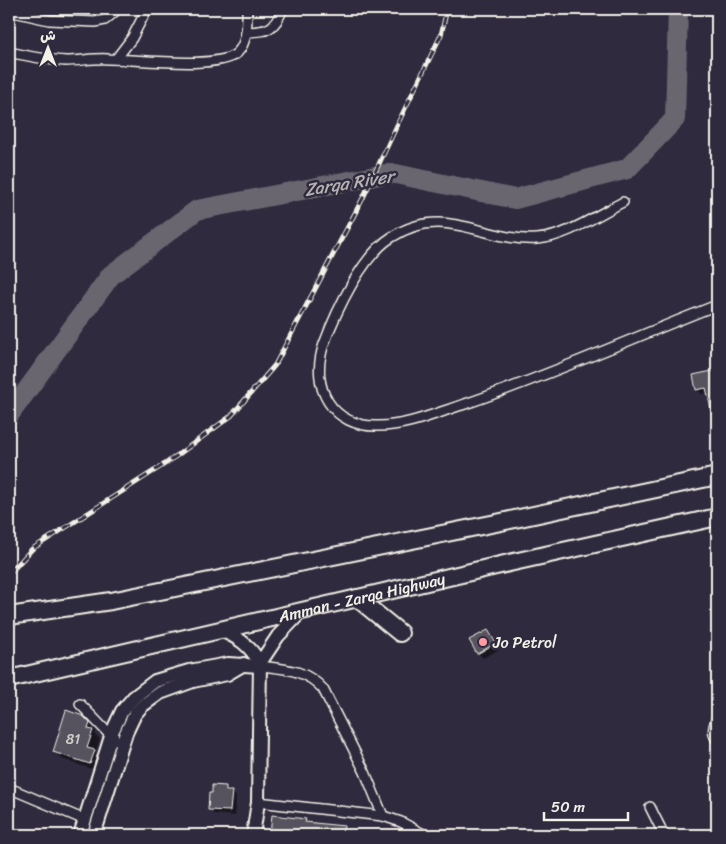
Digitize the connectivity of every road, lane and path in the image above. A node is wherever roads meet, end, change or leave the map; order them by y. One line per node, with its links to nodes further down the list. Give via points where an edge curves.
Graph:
1 (118, 9): 5 (street, via 105,20 95,22 49,20)
2 (147, 9): 8 (street, via 132,38)
3 (247, 9): 6 (street)
4 (283, 9): 6 (street, via 270,29)
5 (9, 11)
6 (246, 32): 8 (street, via 238,52 221,61)
7 (9, 52): 8 (street, via 67,61)
8 (116, 59)
9 (623, 202): 10 (street, via 550,237 524,239 442,222 407,228 391,237 377,249 354,281 334,319 320,356 323,392 333,408 364,426 400,424 507,390)
10 (717, 305)
11 (717, 476): 15 (highway, via 130,598)
12 (717, 517): 13 (highway, Amman - Zarqa Highway)
13 (358, 598): 14 (highway, Amman - Zarqa Highway); 17 (highway)
14 (300, 612): 16 (highway, Amman - Zarqa Highway); 19 (street, via 278,636)
15 (9, 616)
16 (218, 630): 19 (street, via 247,644); 20 (highway, Amman - Zarqa Highway)
17 (400, 634)
18 (244, 664): 19 (street); 23 (street, via 215,666 155,681 128,704); 25 (street, via 232,672 176,686 150,698 135,714)
19 (260, 664): 27 (street); 29 (street, via 307,675 323,689 365,772)
20 (9, 679)
21 (80, 704): 23 (street)
22 (717, 717): 24 (street, via 713,733)
23 (111, 736): 25 (street); 30 (street)
24 (717, 740)
25 (123, 744): 32 (street)
26 (9, 788): 30 (street)
27 (258, 802): 29 (street); 33 (street)
28 (650, 807): 35 (street)
29 (383, 816): 34 (street)
30 (85, 820): 31 (street)
31 (80, 835)
32 (94, 835)
33 (253, 835)
34 (425, 835)
35 (664, 835)

